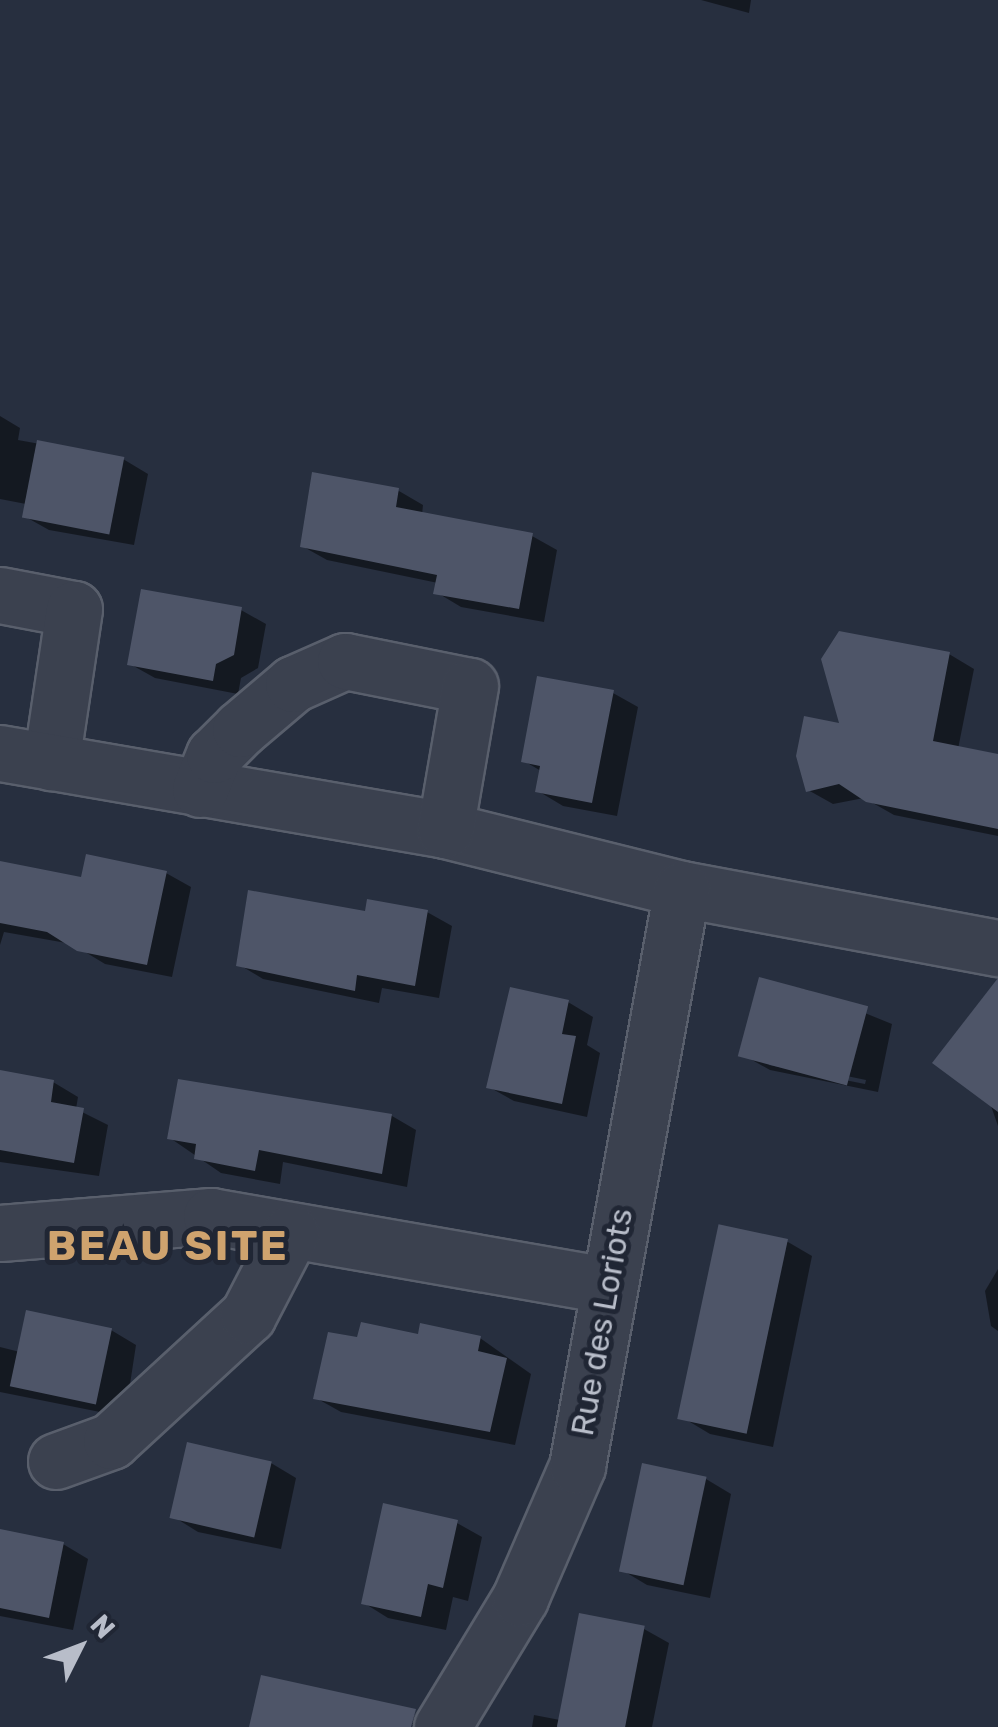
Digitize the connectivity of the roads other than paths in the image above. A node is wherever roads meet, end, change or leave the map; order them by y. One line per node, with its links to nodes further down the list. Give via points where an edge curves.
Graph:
1 (0, 595): 2 (street, via 74,610)
2 (26, 758): 3 (street)
3 (200, 789): 4 (street); 4 (street, via 214,755 240,729 293,684 345,661 470,686)
4 (445, 830): 5 (street)
5 (682, 889): 6 (street); 9 (street, Rue des Loriots, via 661,1032)
6 (998, 948)
7 (290, 1232): 8 (street, via 211,1216); 9 (street); 10 (street, via 248,1315 112,1441)
8 (0, 1233)
9 (607, 1285): 11 (street, Rue des Loriots, via 577,1466 520,1598)
10 (56, 1461)
11 (442, 1727)

